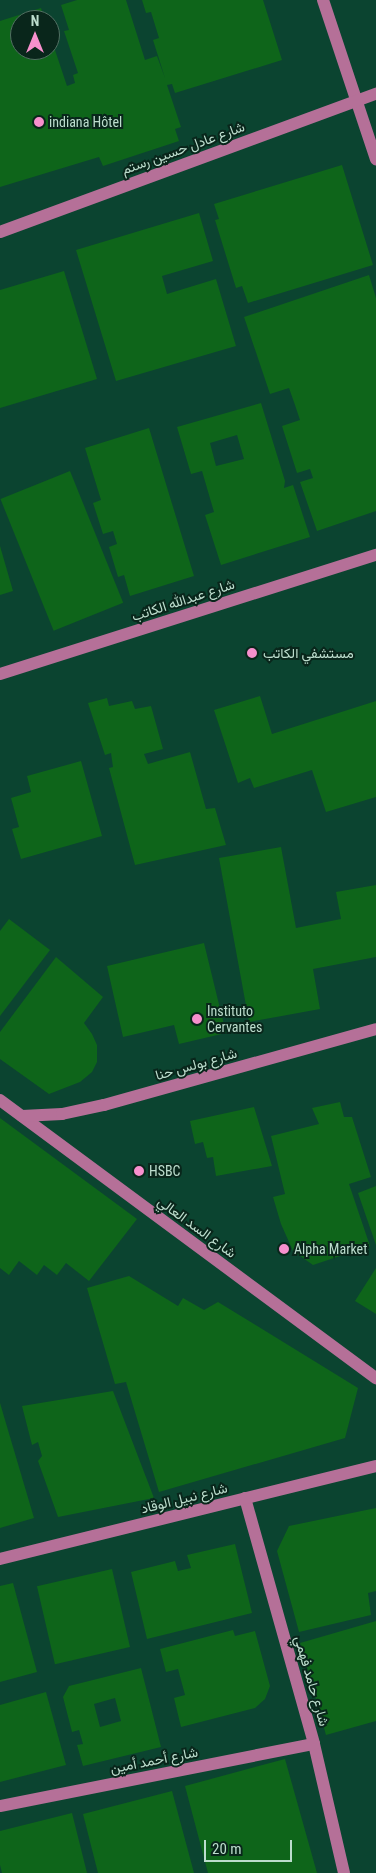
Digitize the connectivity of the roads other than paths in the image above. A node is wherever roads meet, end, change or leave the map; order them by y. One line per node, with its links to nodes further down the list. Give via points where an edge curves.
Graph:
1 (323, 0): 3 (street)
2 (376, 94): 3 (street, شارع عادل حسين رستم)
3 (356, 100): 4 (street); 5 (street, شارع عادل حسين رستم)
4 (376, 158)
5 (0, 232)
6 (376, 555): 7 (street, شارع عبدالله الكاتب)
7 (0, 674)
8 (376, 1029): 10 (street, شارع بولس حنا, via 104,1105 62,1114)
9 (0, 1100): 10 (street, شارع السد العالي)
10 (22, 1116): 11 (street, شارع السد العالي)
11 (376, 1378)
12 (376, 1466): 13 (street, شارع نبيل الوقاد)
13 (245, 1498): 14 (street, شارع نبيل الوقاد); 15 (street, شارع حامد فهمي)
14 (0, 1559)
15 (314, 1744): 16 (street, شارع أحمد أمين); 17 (street, شارع حامد فهمي)
16 (0, 1806)
17 (344, 1873)

